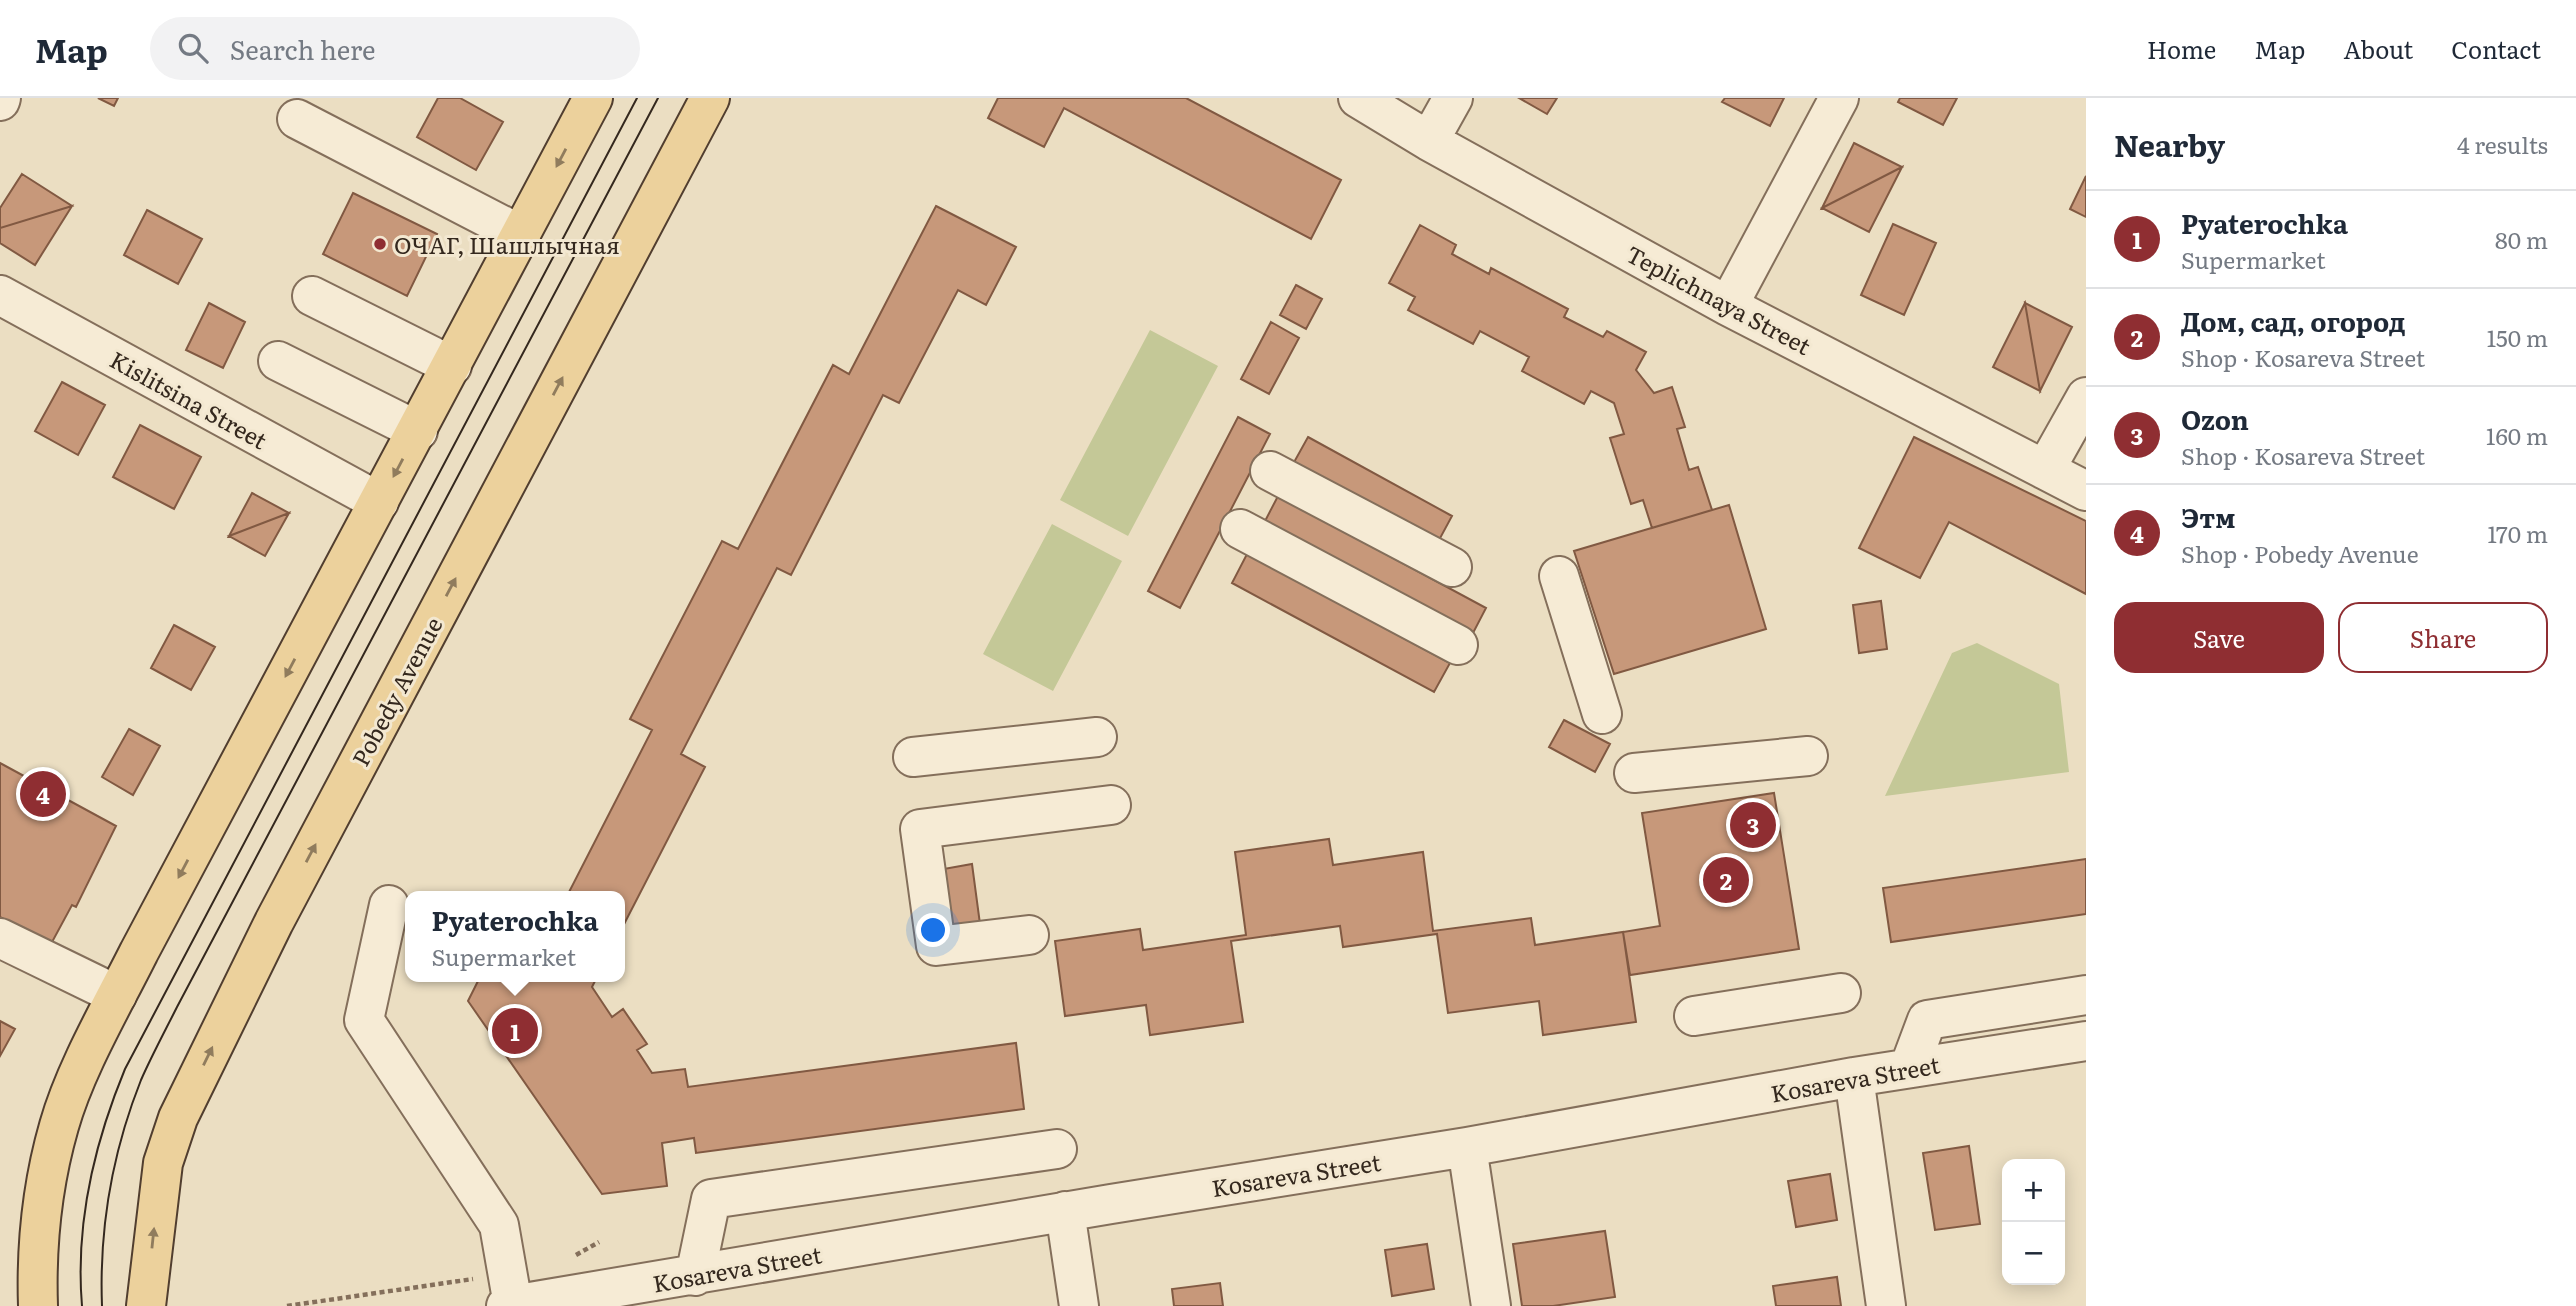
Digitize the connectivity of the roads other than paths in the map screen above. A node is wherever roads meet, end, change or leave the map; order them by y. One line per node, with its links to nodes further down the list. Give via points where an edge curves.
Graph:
1 (593, 98): 8 (main road, one-way to 8)
2 (710, 98): 47 (main road, Pobedy Avenue, one-way to 2, via 163,1163 178,1118 274,922)
3 (1358, 98): 7 (street, Teplichnaya Street)
4 (1453, 98): 7 (street)
5 (1839, 98): 11 (street)
6 (297, 119): 8 (street)
7 (1429, 141): 11 (street, Teplichnaya Street)
8 (521, 234): 13 (main road)
9 (0, 295): 19 (street, Kislitsina Street, via 250,416)
10 (312, 296): 13 (street)
11 (1728, 306): 16 (street, Teplichnaya Street)
12 (278, 361): 15 (street)
13 (452, 366): 15 (main road)
14 (2086, 397): 16 (street)
15 (418, 431): 19 (main road, one-way to 19)
16 (2045, 470): 18 (street, Teplichnaya Street)
17 (1270, 471): 21 (street)
18 (2086, 491)
19 (379, 502): 34 (main road, one-way to 34)
20 (1240, 529): 23 (street)
21 (1452, 567)
22 (1559, 576): 24 (street)
23 (1458, 645)
24 (1602, 714)
25 (1097, 737): 27 (street)
26 (1808, 756): 28 (street)
27 (912, 757)
28 (1634, 773)
29 (1111, 805): 31 (street, via 920,829 936,946)
30 (389, 905): 44 (street, via 364,1020 499,1225)
31 (1029, 935)
32 (0, 938): 34 (street)
33 (1841, 993): 36 (street)
34 (117, 995): 46 (main road, via 59,1125 40,1216)
35 (2086, 995): 38 (street, via 1927,1020)
36 (1694, 1016)
37 (2086, 1041): 38 (street, Kosareva Street)
38 (1909, 1069): 39 (street, Kosareva Street)
39 (1854, 1077): 40 (street, Kosareva Street); 50 (street)
40 (1468, 1147): 42 (street, Kosareva Street); 49 (street)
41 (1057, 1149): 43 (street, via 711,1199)
42 (1065, 1211): 43 (street, Kosareva Street); 48 (street)
43 (695, 1276): 45 (street, Kosareva Street)
44 (509, 1295): 45 (street, Kosareva Street)
45 (624, 1297)
46 (38, 1306)
47 (146, 1306)
48 (1079, 1306)
49 (1491, 1306)
50 (1886, 1306)

